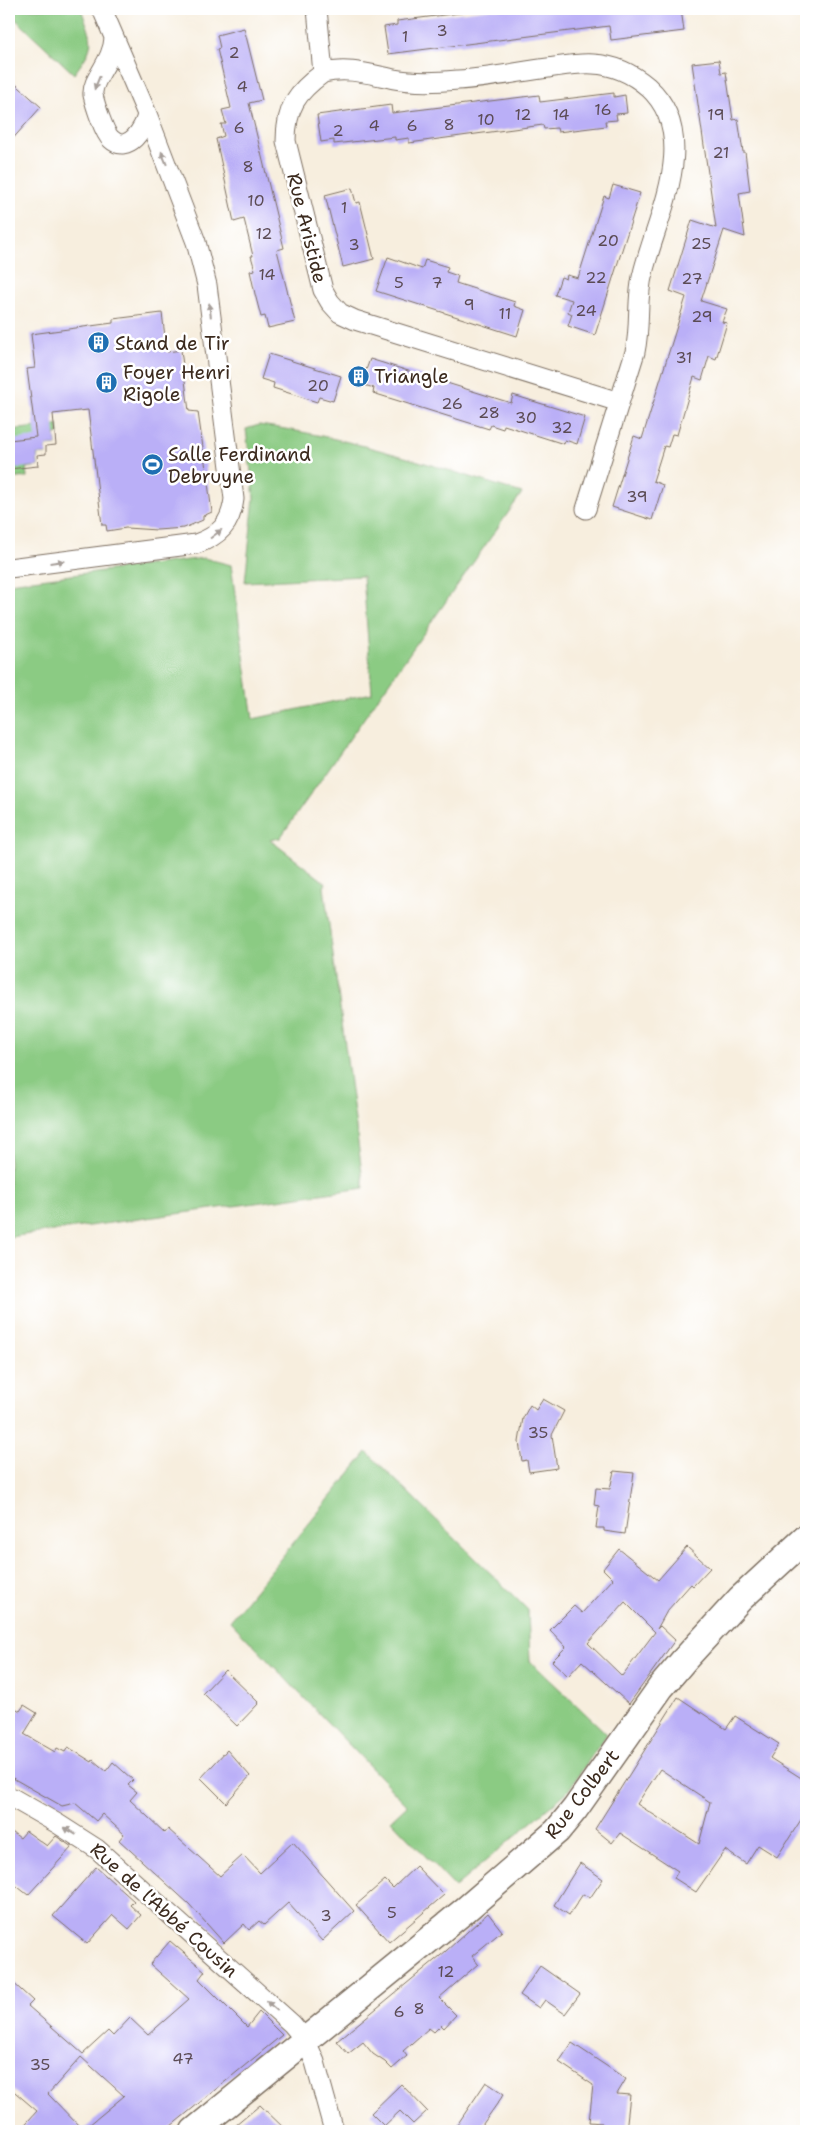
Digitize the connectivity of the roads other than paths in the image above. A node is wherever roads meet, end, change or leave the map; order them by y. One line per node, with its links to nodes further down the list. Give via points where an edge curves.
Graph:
1 (102, 9): 3 (street)
2 (317, 9): 4 (street)
3 (114, 38): 5 (street); 5 (street, one-way to 5, via 114,49 93,89 110,138 126,143 136,138)
4 (323, 73): 6 (street, Rue Aristide, via 293,103 286,125 286,141 318,276 330,302 355,320); 6 (street, via 337,69 353,70 393,79 430,82 593,64 621,70 640,80 654,93 670,122 674,152 672,174 642,275 639,332)
5 (147, 114): 8 (street, one-way to 5, via 196,544 216,536 233,512 234,499 203,266)
6 (619, 402): 7 (street)
7 (586, 509)
8 (9, 568)
9 (806, 1538): 11 (main road, Rue Colbert, via 740,1599 661,1687 557,1831)
10 (9, 1796): 11 (street, Rue de l'Abbé Cousin, one-way to 10, via 292,2024 97,1849)
11 (306, 2041): 12 (main road, Rue Colbert); 13 (street, Rue de l'Abbé Cousin)
12 (194, 2131)
13 (334, 2131)

